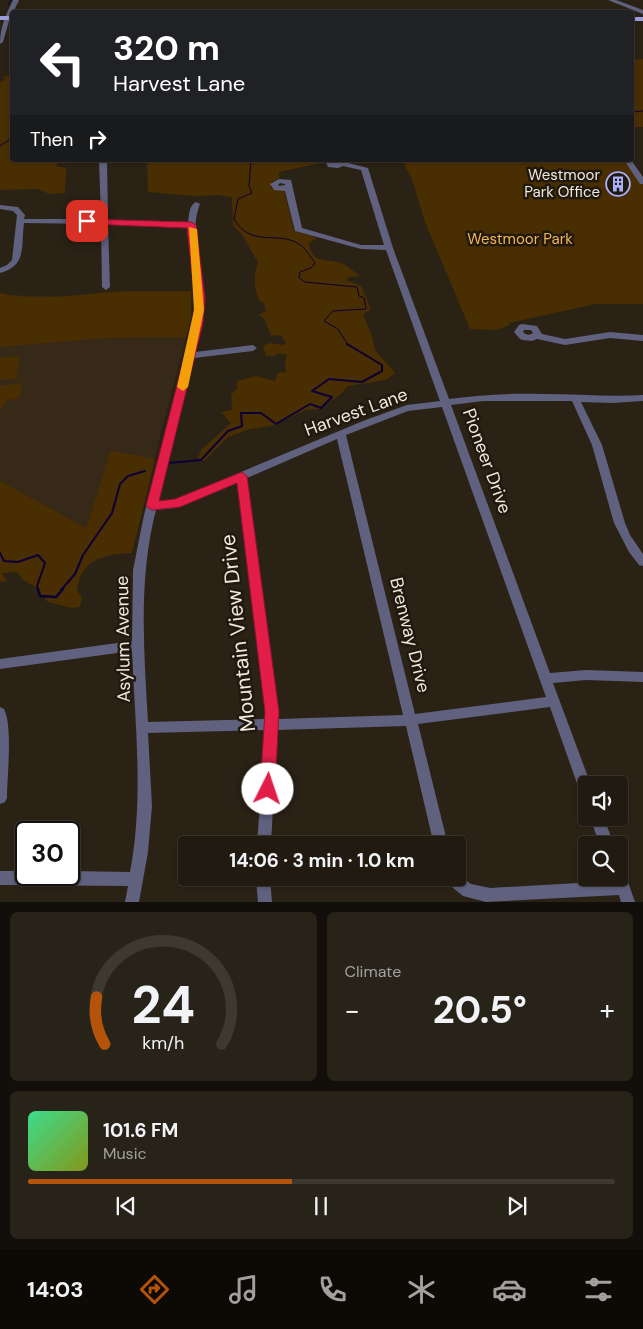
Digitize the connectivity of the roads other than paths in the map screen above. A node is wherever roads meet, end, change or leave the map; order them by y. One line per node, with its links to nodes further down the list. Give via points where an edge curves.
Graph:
1 (611, 0): 2 (street)
2 (643, 12)
3 (0, 18): 4 (main road)
4 (10, 18): 5 (street)
5 (0, 42)
6 (104, 162): 14 (street)
7 (629, 162): 9 (street)
8 (342, 164): 16 (street, Pioneer Drive, via 364,168)
9 (643, 182)
10 (288, 187): 16 (street, via 298,228 361,247)
11 (196, 204): 15 (street, Asylum Avenue)
12 (0, 207): 13 (street, via 17,210 21,214)
13 (20, 221): 14 (street); 17 (street, via 15,262)
14 (105, 222): 15 (street); 18 (street)
15 (191, 225): 22 (street, Asylum Avenue, via 200,298)
16 (389, 248): 25 (street, Pioneer Drive)
17 (0, 271)
18 (106, 287)
19 (537, 336): 20 (street, via 565,342 610,335)
20 (643, 338)
21 (253, 348): 22 (street)
22 (191, 354): 28 (street, Asylum Avenue)
23 (643, 398): 24 (street, Harvest Lane)
24 (575, 399): 25 (street, Harvest Lane, via 517,396); 29 (street, via 599,450 614,515)
25 (445, 402): 26 (street, Harvest Lane, via 399,411); 33 (street, Pioneer Drive)
26 (341, 434): 27 (street, Harvest Lane); 36 (street, Brenway Drive)
27 (242, 476): 28 (street, Harvest Lane, via 176,504); 37 (street, Mountain View Drive)
28 (152, 506): 30 (street, Asylum Avenue, via 139,570)
29 (643, 562)
30 (138, 645): 31 (street); 38 (street, Asylum Avenue)
31 (0, 664)
32 (643, 677): 33 (street, via 586,675)
33 (546, 678): 34 (street, Pioneer Drive)
34 (554, 701): 36 (street); 39 (street, Pioneer Drive)
35 (0, 713): 40 (street)
36 (412, 721): 37 (street); 42 (street, Brenway Drive)
37 (273, 725): 38 (street); 41 (street, Mountain View Drive)
38 (142, 728): 44 (street, Asylum Avenue, via 144,824)
39 (582, 776)
40 (0, 798)
41 (265, 836)
42 (439, 836)
43 (0, 878): 44 (street)
44 (137, 879): 48 (street, Asylum Avenue)
45 (263, 886): 49 (street)
46 (462, 886): 47 (street, via 468,891 490,895)
47 (623, 889)
48 (132, 902)
49 (264, 902)

